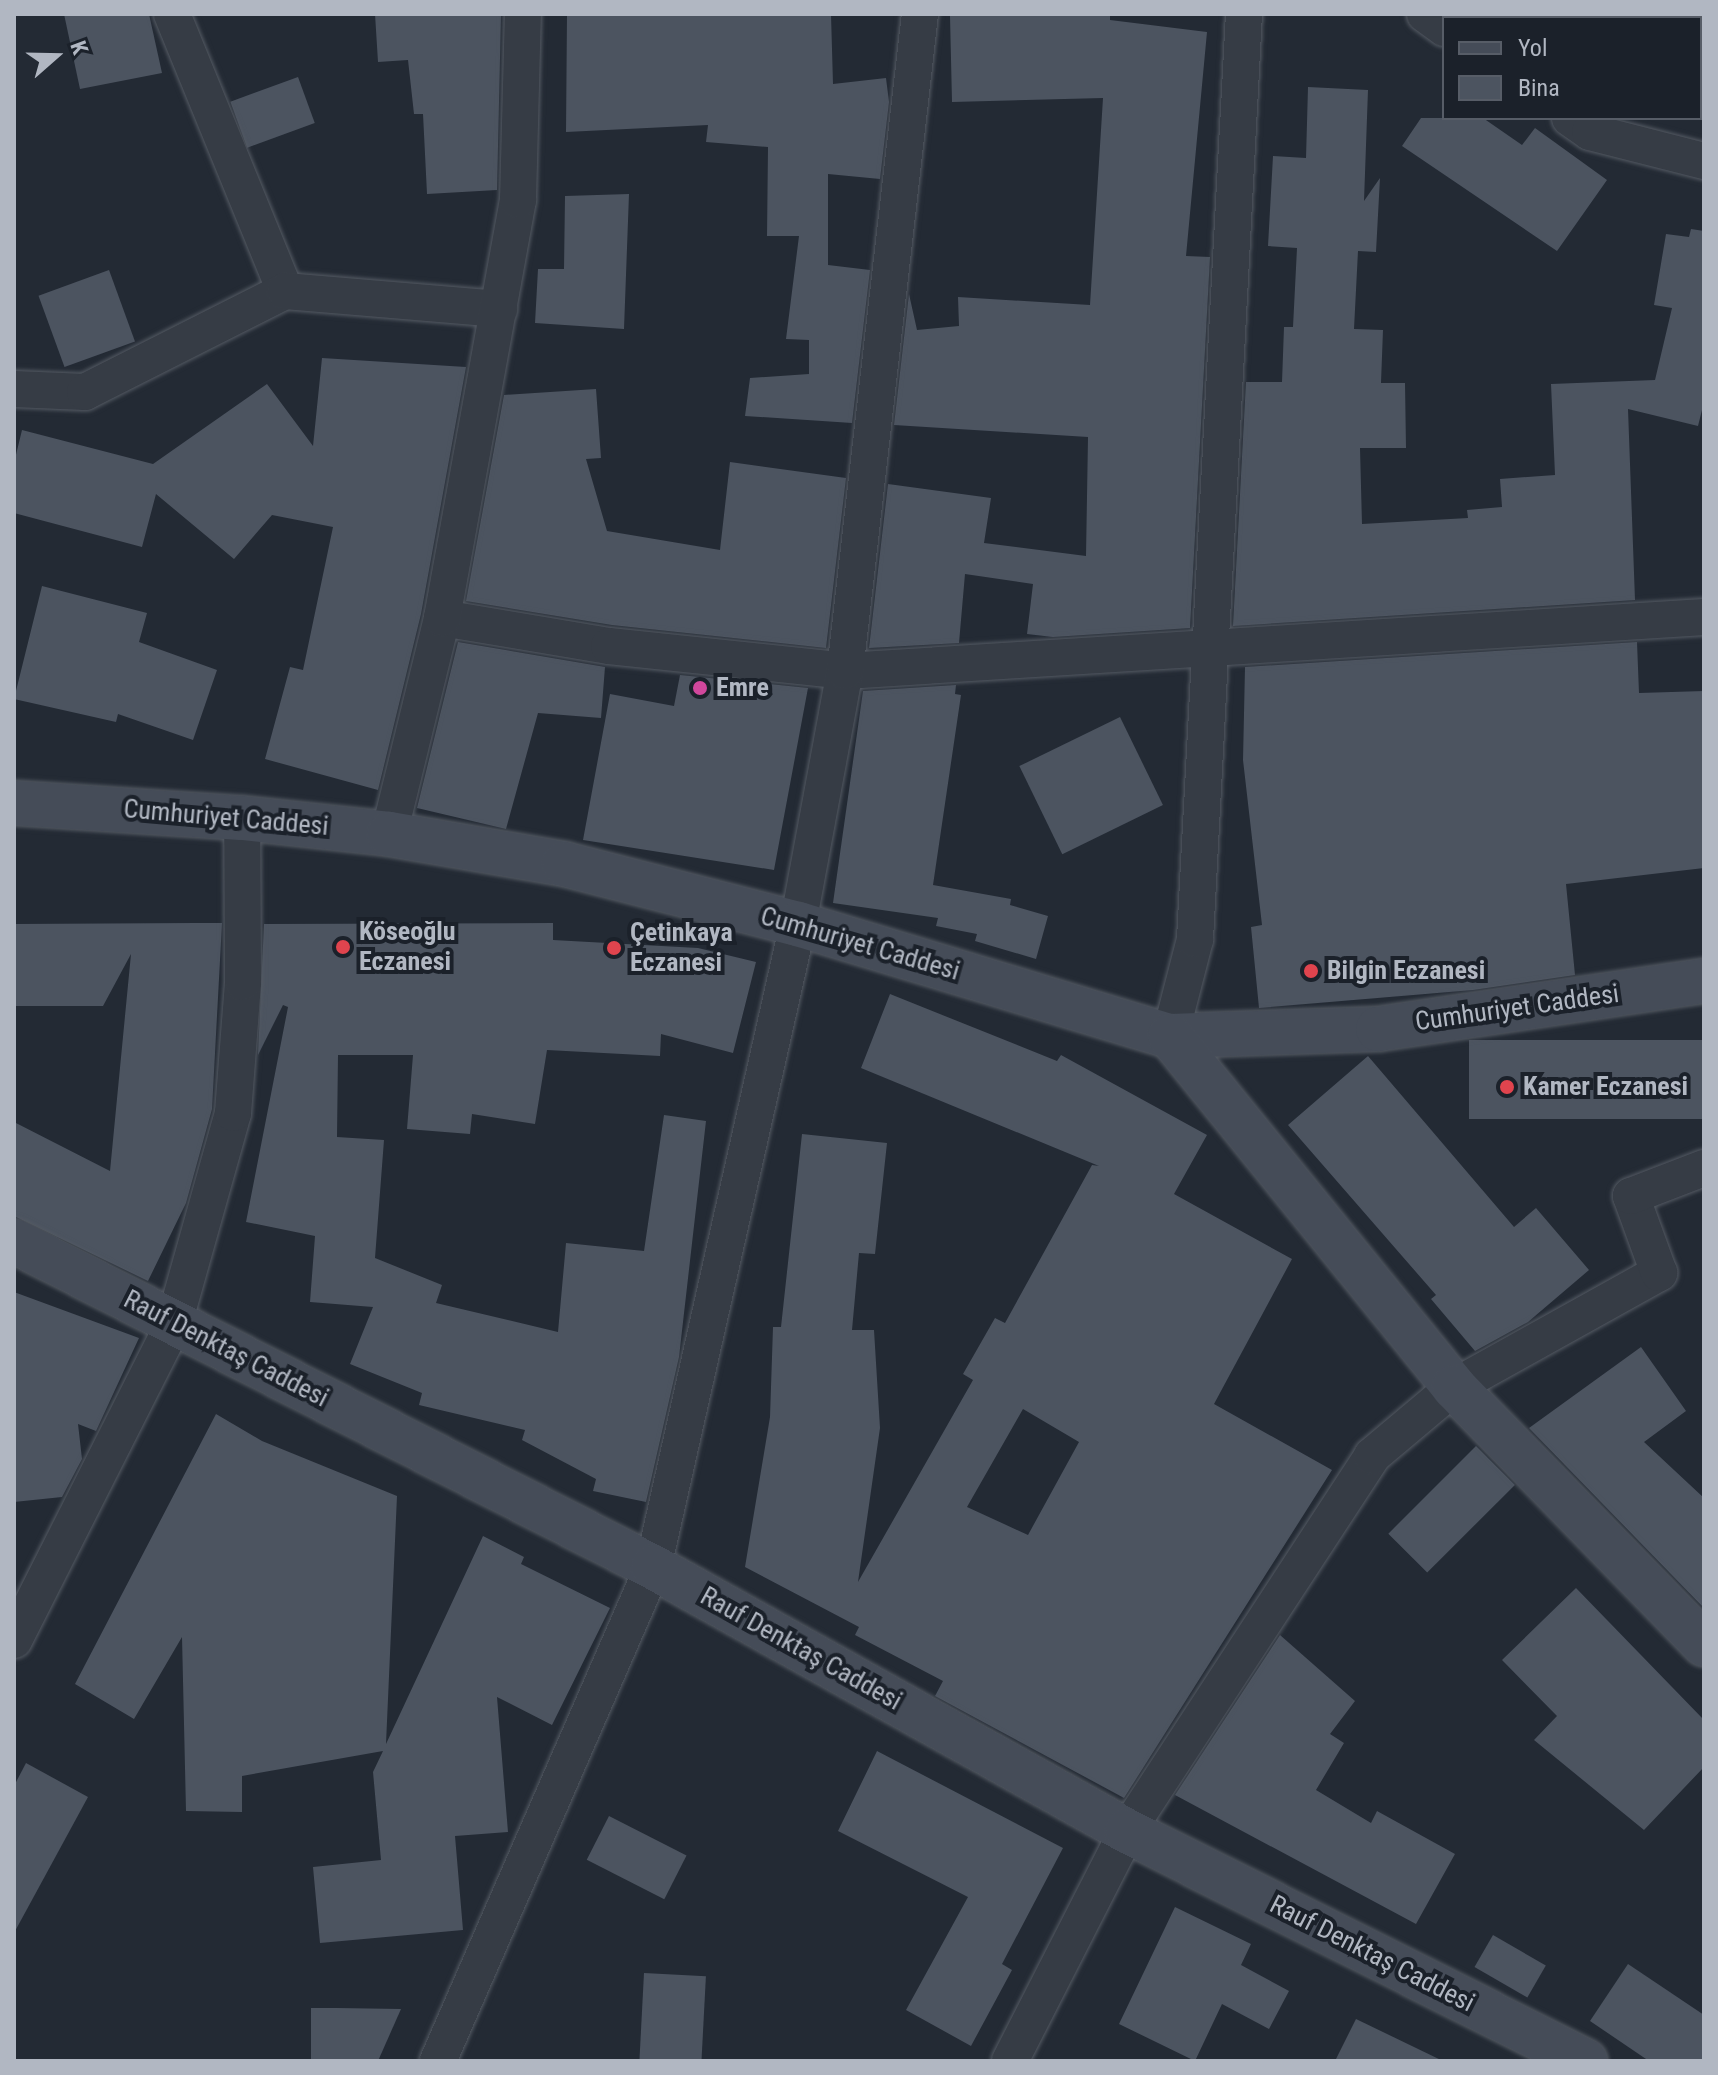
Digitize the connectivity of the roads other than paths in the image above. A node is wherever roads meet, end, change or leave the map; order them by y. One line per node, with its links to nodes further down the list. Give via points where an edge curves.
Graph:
1 (172, 14): 10 (street)
2 (523, 14): 11 (street, via 518,200)
3 (920, 14): 16 (street)
4 (1244, 14): 15 (street)
5 (1425, 14): 6 (street)
6 (1442, 27)
7 (1573, 120): 8 (street, via 1590,132)
8 (1652, 133): 9 (street)
9 (1704, 161)
10 (285, 291): 11 (street); 12 (street, via 85,392)
11 (499, 309): 14 (street)
12 (14, 389)
13 (1704, 617): 15 (street)
14 (442, 618): 16 (street, via 609,646); 21 (street)
15 (1213, 648): 16 (street); 24 (street, via 1195,939)
16 (845, 671): 22 (street)
17 (14, 785): 19 (street)
18 (14, 803): 19 (street, Cumhuriyet Caddesi)
19 (61, 804): 20 (street, Cumhuriyet Caddesi)
20 (242, 818): 21 (street, Cumhuriyet Caddesi); 27 (street, via 243,982 233,1113)
21 (389, 834): 22 (street, Cumhuriyet Caddesi, via 564,864)
22 (798, 924): 24 (street, Cumhuriyet Caddesi); 29 (street)
23 (1704, 981): 24 (street, Cumhuriyet Caddesi, via 1378,1029)
24 (1170, 1036): 28 (street)
25 (1704, 1168): 28 (street, via 1631,1196 1659,1273)
26 (14, 1241): 27 (street, Rauf Denktaş Caddesi)
27 (174, 1323): 29 (street, Rauf Denktaş Caddesi); 30 (street)
28 (1454, 1387): 31 (street); 32 (street, via 1372,1456)
29 (653, 1567): 32 (street, Rauf Denktaş Caddesi); 33 (street)
30 (14, 1640)
31 (1704, 1644)
32 (1127, 1831): 34 (street); 35 (street, Rauf Denktaş Caddesi)
33 (438, 2061)
34 (1010, 2061)
35 (1585, 2061)

